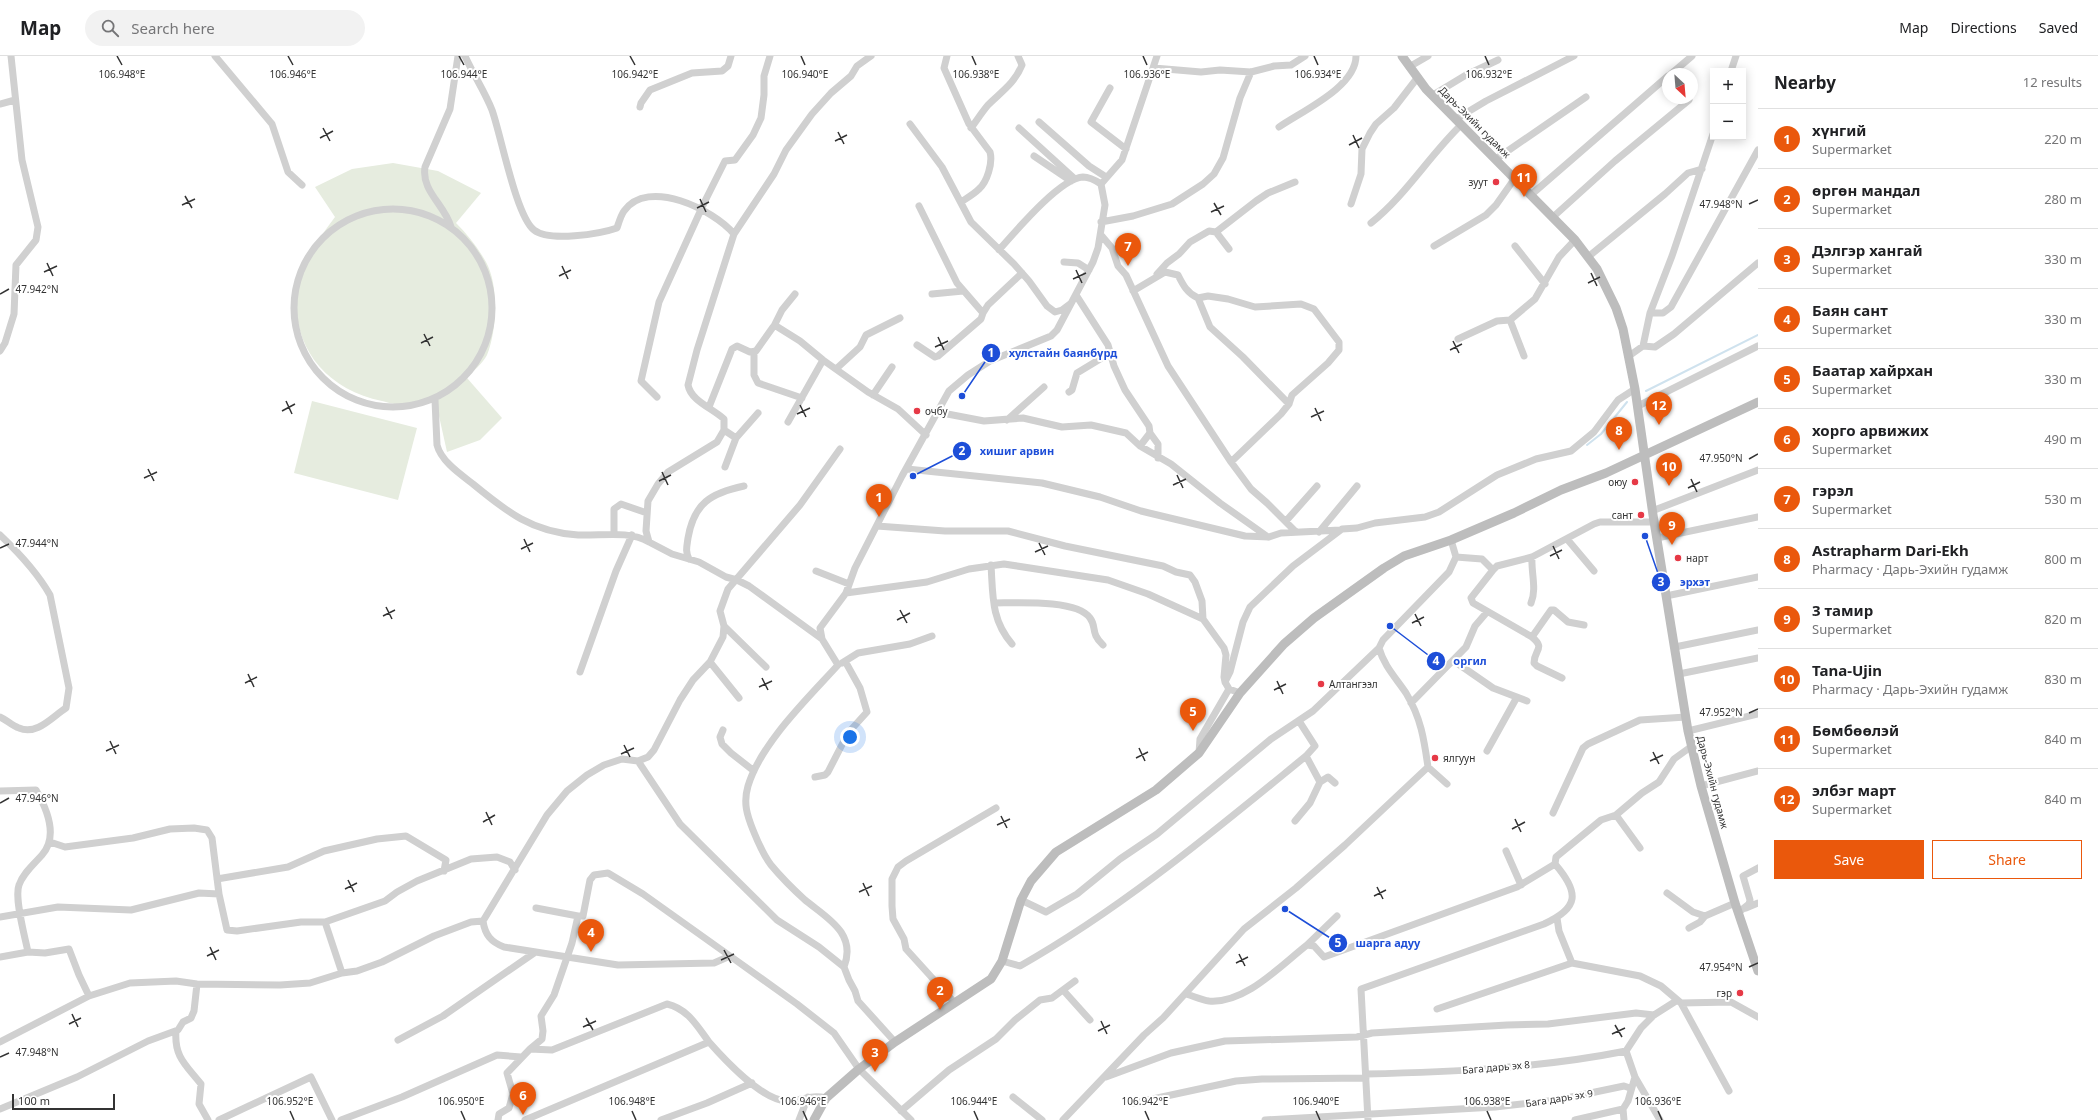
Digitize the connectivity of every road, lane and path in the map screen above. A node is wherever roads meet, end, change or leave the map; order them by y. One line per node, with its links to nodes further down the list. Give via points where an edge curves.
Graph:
1 (11, 56): 29 (street)
2 (215, 56): 50 (street, via 272,124 288,172)
3 (458, 56): 59 (street, via 450,108 424,175 427,187 447,216)
4 (465, 56): 55 (street, via 491,109 511,181 526,219 534,230 549,235 580,236 606,232 617,228 624,210 641,198 659,196)
5 (731, 56): 32 (street, via 728,66 722,71 692,74 650,90)
6 (770, 56): 55 (street, via 764,76 761,118 756,130 735,160 725,161)
7 (871, 56): 61 (street, via 812,114 786,150 774,174)
8 (947, 56): 37 (street, via 944,68)
9 (1018, 56): 37 (street, via 1022,65 1019,74 987,106)
10 (1157, 56): 20 (street)
11 (1304, 56): 23 (street, via 1290,65)
12 (1356, 56): 36 (street, via 1350,76 1331,94)
13 (1402, 56): 19 (main road, Дарь-Эхийн гудамж)
14 (1428, 56): 19 (street)
15 (1574, 56): 34 (street, via 1486,101)
16 (1692, 56): 21 (street)
17 (1736, 56): 22 (street)
18 (1498, 60): 27 (street)
19 (1409, 67): 24 (main road, Дарь-Эхийн гудамж)
20 (1154, 68): 23 (street, via 1201,72); 40 (street)
21 (1678, 68)
22 (1732, 68)
23 (1251, 72): 57 (street, via 1240,98 1223,158 1214,174 1172,204)
24 (1418, 78): 27 (main road, Дарь-Эхийн гудамж); 53 (street, via 1370,133 1362,149 1361,174)
25 (1662, 81): 51 (street)
26 (1110, 88): 40 (street, via 1091,122)
27 (1433, 95): 34 (main road, Дарь-Эхийн гудамж)
28 (1586, 97): 43 (street)
29 (15, 100): 30 (street); 91 (street, via 22,160 38,227 36,240 16,265 14,314)
30 (0, 104)
31 (1684, 104): 56 (street)
32 (640, 108)
33 (1039, 122): 45 (street, via 1089,166)
34 (1458, 122): 43 (main road, Дарь-Эхийн гудамж); 58 (street, via 1406,190)
35 (910, 124): 52 (street, via 942,167)
36 (1279, 127)
37 (971, 128): 52 (street, via 991,156 987,176 981,188)
38 (1019, 128): 47 (street)
39 (1711, 140): 44 (street)
40 (1126, 149): 45 (street, via 1122,160)
41 (1758, 150): 83 (street, via 1671,307 1663,313)
42 (1034, 156): 47 (street)
43 (1496, 159): 46 (main road, Дарь-Эхийн гудамж)
44 (1702, 169): 68 (street, via 1688,173); 83 (street)
45 (1106, 177): 49 (street)
46 (1515, 178): 51 (main road, Дарь-Эхийн гудамж); 64 (street, via 1486,215)
47 (1073, 180): 49 (street, via 1090,178); 67 (street, via 1046,200)
48 (1295, 182): 60 (street, via 1262,197)
49 (1100, 184): 57 (street, via 1105,205)
50 (302, 185)
51 (1532, 194): 56 (main road, Дарь-Эхийн гудамж)
52 (961, 202): 67 (street, via 971,222)
53 (1352, 204)
54 (919, 206): 75 (street, via 953,277)
55 (701, 208): 61 (street); 103 (street, via 659,302 641,381)
56 (1553, 217): 63 (main road, Дарь-Эхийн гудамж)
57 (1101, 222): 62 (street)
58 (1371, 223)
59 (451, 228): 105 (street, via 473,249 489,282 491,326 483,348 469,372); 105 (street, via 438,219 415,210 374,209 335,228 306,258 295,291 296,322 303,350 321,377 333,387 359,402 377,406 397,408)
60 (1216, 232): 66 (street); 73 (street, via 1209,231 1190,242)
61 (734, 234): 109 (street, via 688,385 689,391 702,404)
62 (1101, 235): 71 (street); 76 (street, via 1112,248 1118,266 1126,275)
63 (1575, 240): 68 (main road, Дарь-Эхийн гудамж); 74 (street, via 1559,257)
64 (1434, 246)
65 (1515, 246): 74 (street)
66 (1229, 249)
67 (999, 250): 72 (street)
68 (1588, 257): 95 (main road, Дарь-Эхийн гудамж, via 1613,300)
69 (1064, 262): 71 (street, via 1078,263)
70 (1758, 263): 89 (street, via 1674,334 1655,347)
71 (1089, 270): 79 (street)
72 (1022, 273): 81 (street, via 1047,306 1055,312); 82 (street)
73 (1156, 276): 76 (street); 80 (street, via 1165,272 1178,275 1191,295)
74 (1544, 284): 85 (street, via 1535,299)
75 (963, 291): 78 (street); 82 (street)
76 (1133, 291): 122 (street, via 1168,366)
77 (795, 294): 86 (street, via 782,310)
78 (932, 294)
79 (1076, 294): 81 (street); 93 (street, via 1108,345)
80 (1198, 298): 107 (street, via 1210,328); 107 (street, via 1208,296 1228,299 1255,307 1301,304 1314,309 1339,342 1339,350 1316,375 1292,395)
81 (1072, 303): 110 (street, via 1051,336 990,361 968,375 949,390)
82 (983, 313): 88 (street, via 981,319 935,358)
83 (1650, 313): 89 (street)
84 (900, 318): 98 (street, via 866,335 860,347)
85 (1510, 320): 87 (street, via 1497,321); 94 (street)
86 (774, 326): 92 (street); 96 (street, via 800,341)
87 (1458, 339)
88 (917, 345)
89 (1644, 346): 95 (street)
90 (1758, 346): 108 (street)
91 (0, 351)
92 (754, 352): 104 (street, via 754,375 758,383); 109 (street, via 737,346 732,349)
93 (1110, 353): 101 (street, via 1077,373 1072,390); 115 (street, via 1125,390 1149,426)
94 (1524, 356)
95 (1629, 356): 100 (main road, Дарь-Эхийн гудамж)
96 (823, 360): 98 (street); 104 (street)
97 (892, 367): 102 (street)
98 (836, 369): 102 (street)
99 (1044, 387): 112 (street)
100 (1635, 389): 108 (main road, Дарь-Эхийн гудамж); 135 (street, via 1618,400 1594,432 1571,451 1536,459 1497,475 1439,512 1425,517 1375,522 1357,528)
101 (1068, 392)
102 (873, 395): 116 (street, via 898,409)
103 (657, 397)
104 (802, 398): 113 (street)
105 (435, 400): 138 (street, via 439,452 463,476 510,513 531,525 554,532 579,535)
106 (1758, 402): 120 (main road)
107 (1289, 404): 122 (street, via 1267,429)
108 (1638, 406): 120 (main road, Дарь-Эхийн гудамж)
109 (709, 407): 114 (street, via 724,419)
110 (937, 412): 112 (street, via 984,421); 116 (street)
111 (758, 413): 117 (street)
112 (1006, 420): 118 (street, via 1023,418 1062,427 1096,426 1126,433)
113 (788, 422)
114 (724, 430): 117 (street); 130 (street, via 717,442 668,472 648,501)
115 (1150, 433): 118 (street); 121 (street, via 1158,444)
116 (926, 435): 124 (street)
117 (736, 438): 123 (street)
118 (1140, 446): 121 (street)
119 (840, 449): 154 (street, via 796,510)
120 (1645, 455): 129 (main road, Дарь-Эхийн гудамж); 144 (main road)
121 (1158, 458): 141 (street, via 1171,464 1220,503)
122 (1231, 462): 132 (street, via 1251,489)
123 (725, 467)
124 (907, 469): 134 (street); 141 (street, via 1042,483 1228,532)
125 (1758, 470): 129 (street)
126 (744, 486): 148 (street, via 712,496 700,506 690,528 686,553)
127 (1317, 486): 132 (street)
128 (1357, 486): 137 (street)
129 (1652, 511): 133 (main road, Дарь-Эхийн гудамж)
130 (647, 513): 138 (street, via 621,504 617,506 614,508); 145 (street, via 646,531)
131 (1758, 517): 142 (street)
132 (1286, 521): 136 (street)
133 (1654, 522): 142 (main road, Дарь-Эхийн гудамж); 143 (street, via 1600,522)
134 (877, 526): 155 (street); 161 (street, via 945,531 1008,531 1065,546 1163,566 1190,575 1202,601)
135 (1342, 529): 137 (street); 181 (street, via 1293,566 1250,607 1243,622)
136 (1296, 532): 137 (street); 141 (street)
137 (1319, 532)
138 (614, 534): 140 (street)
139 (0, 535): 188 (street, via 19,553 43,582 50,595 69,688 66,708 46,724 29,730 19,728)
140 (632, 535): 145 (street); 178 (street, via 605,599)
141 (1269, 537)
142 (1656, 538): 157 (main road, Дарь-Эхийн гудамж)
143 (1567, 539): 147 (street); 152 (street)
144 (1451, 540): 146 (street); 182 (main road, via 1404,556 1363,582 1284,644)
145 (649, 542): 148 (street, via 672,554)
146 (1456, 557): 150 (street, via 1482,559); 171 (street, via 1449,572)
147 (1532, 557): 150 (street, via 1497,566); 159 (street, via 1531,569 1535,591)
148 (689, 559): 154 (street)
149 (991, 565): 156 (street, via 927,582); 158 (street); 161 (street, via 1004,564 1108,580 1148,594)
150 (1493, 570): 160 (street, via 1471,598 1473,603)
151 (816, 571): 155 (street)
152 (1594, 571)
153 (1758, 577): 157 (street)
154 (737, 580): 163 (street, via 728,589 720,612); 167 (street, via 800,621)
155 (849, 584): 156 (street)
156 (846, 593): 167 (street, via 820,628)
157 (1666, 596): 170 (main road, Дарь-Эхийн гудамж)
158 (994, 603): 168 (street, via 997,622 1002,633); 169 (street, via 1060,604 1084,613 1091,618 1096,639)
159 (1531, 604)
160 (1487, 612): 166 (street); 174 (street, via 1475,626 1466,647)
161 (1202, 619): 181 (street, via 1224,648 1224,677)
162 (1584, 625): 166 (street, via 1568,622 1551,610)
163 (724, 626): 175 (street, via 723,637); 177 (street)
164 (1758, 630): 170 (street)
165 (932, 636): 173 (street, via 910,644 858,653)
166 (1532, 637): 180 (street, via 1540,646 1534,663)
167 (822, 639): 176 (street)
168 (1012, 644)
169 (1104, 645)
170 (1675, 647): 179 (main road, Дарь-Эхийн гудамж)
171 (1379, 648): 186 (street, via 1389,670); 190 (street, via 1313,711)
172 (1758, 658): 179 (street)
173 (845, 661): 176 (street); 201 (street, via 860,688 867,712 848,733 828,772)
174 (1454, 661): 183 (street, via 1494,688); 186 (street)
175 (710, 662): 184 (street); 197 (street, via 693,680 680,700 654,750 648,757)
176 (838, 665): 199 (street, via 798,708)
177 (766, 667)
178 (580, 672)
179 (1679, 674): 189 (main road, Дарь-Эхийн гудамж)
180 (1562, 678)
181 (1227, 685): 182 (street); 195 (street, via 1200,739)
182 (1240, 693): 195 (main road)
183 (1517, 697): 185 (street); 194 (street)
184 (739, 698)
185 (1527, 701)
186 (1411, 703): 198 (street, via 1422,725)
187 (1758, 714): 192 (street)
188 (0, 717)
189 (1686, 717): 192 (main road, Дарь-Эхийн гудамж); 208 (street, via 1640,720 1588,744 1583,748)
190 (1299, 721): 196 (street, via 1315,746); 222 (street, via 1271,739 1157,834 1120,859 1077,894 1046,912)
191 (723, 730): 199 (street, via 720,737 722,744)
192 (1688, 731): 193 (main road, Дарь-Эхийн гудамж)
193 (1692, 746): 205 (main road, Дарь-Эхийн гудамж); 209 (street, via 1674,759 1659,782)
194 (1487, 751)
195 (1199, 753): 222 (main road, via 1156,790 1056,852 1031,881)
196 (1306, 756): 202 (street); 242 (street, via 1161,873 1082,930 1020,966)
197 (638, 761): 216 (street, via 622,760 604,765 566,791 551,809); 244 (street, via 680,824 777,920 819,947)
198 (1428, 766): 204 (street); 250 (street, via 1345,845 1244,929)
199 (754, 771): 244 (street, via 745,804 761,849 771,865 804,899 841,930 848,945)
200 (1758, 771): 205 (street)
201 (816, 778)
202 (1320, 782): 203 (street, via 1328,777); 210 (street, via 1310,803)
203 (1335, 783)
204 (1447, 784)
205 (1701, 786): 223 (main road, Дарь-Эхийн гудамж)
206 (0, 791): 211 (street, via 36,790 49,819)
207 (996, 808): 252 (street, via 906,861 898,867 892,879 893,919 904,939 906,949)
208 (1553, 813)
209 (1616, 815): 212 (street); 214 (street, via 1602,820 1556,857)
210 (1295, 821)
211 (50, 842): 218 (street, via 65,847 133,838 170,829 207,830 212,838); 227 (street, via 42,855 32,863 19,885)
212 (1640, 848)
213 (1506, 851): 219 (street)
214 (1555, 864): 219 (street); 232 (street, via 1572,889 1572,899 1565,913)
215 (1758, 868): 226 (street, via 1743,876 1742,881 1750,900)
216 (515, 870): 217 (street, via 510,862 497,857 471,859); 233 (street)
217 (444, 871): 218 (street, via 446,860 406,836 362,842 324,851 288,867); 234 (street, via 403,888 385,901)
218 (217, 879): 221 (street)
219 (1521, 885): 236 (street, via 1324,957 1314,946)
220 (1667, 893): 230 (street, via 1692,912)
221 (219, 894): 227 (street, via 199,893 131,910 58,907); 234 (street, via 227,930)
222 (1021, 900): 242 (main road)
223 (1735, 903): 226 (main road, Дарь-Эхийн гудамж); 230 (street)
224 (1758, 903): 226 (street)
225 (536, 908): 228 (street)
226 (1742, 910): 245 (main road, Дарь-Эхийн гудамж)
227 (20, 913): 231 (street); 237 (street)
228 (578, 916): 239 (street, via 583,916 590,880 594,875 608,873 643,894); 241 (street)
229 (1337, 916): 236 (street)
230 (1705, 916): 235 (street)
231 (0, 917)
232 (1557, 918): 243 (street); 259 (street, via 1361,988)
233 (483, 921): 238 (street, via 484,929 493,943); 246 (street, via 471,922 434,936 382,962 357,971)
234 (325, 922): 246 (street)
235 (1689, 928)
236 (1307, 945): 250 (street, via 1245,994 1227,1000 1208,1001)
237 (28, 952): 240 (street); 251 (street, via 45,953 70,949)
238 (534, 953): 241 (street); 260 (street, via 443,1016)
239 (730, 956): 241 (street, via 714,963 618,965); 267 (street, via 834,1033)
240 (0, 957)
241 (568, 957): 264 (street, via 554,995 541,1016 542,1038)
242 (1002, 961): 252 (main road, via 991,979)
243 (1572, 963): 253 (street, via 1640,976 1661,986); 254 (street)
244 (844, 967): 263 (street, via 858,1001)
245 (1758, 971)
246 (342, 973): 248 (street, via 310,983)
247 (1075, 981): 249 (street)
248 (197, 984): 251 (street, via 176,981 130,983); 258 (street, via 191,1018 183,1022)
249 (1064, 990): 257 (street); 280 (street, via 1052,998 1040,1000 996,1039 949,1070)
250 (1186, 994): 270 (street)
251 (89, 996): 261 (street)
252 (954, 1002): 263 (main road)
253 (1678, 1002): 255 (street); 256 (street, via 1732,1002); 273 (street)
254 (1437, 1009)
255 (1654, 1015): 259 (street, via 1636,1013 1548,1024); 265 (street, via 1641,1028)
256 (1758, 1017)
257 (1090, 1020)
258 (176, 1031): 278 (street, via 148,1041 77,1077); 282 (street, via 175,1046 178,1054 201,1084 200,1104)
259 (1364, 1035): 268 (street); 270 (street, via 1225,1041 1171,1053)
260 (398, 1040)
261 (0, 1042)
262 (709, 1042): 264 (street, via 692,1018 678,1006 667,1004 552,1050); 271 (street, via 728,1064); 287 (street)
263 (895, 1042): 267 (main road)
264 (530, 1049): 266 (street)
265 (1626, 1051): 268 (street, Бага дарь эх 8, via 1520,1066); 269 (street)
266 (521, 1057): 285 (street, via 497,1055 402,1097); 286 (street, via 507,1073 513,1094 509,1108 499,1114)
267 (860, 1069): 276 (main road); 280 (street)
268 (1366, 1076): 277 (street, Бага дарь эх 8, via 1236,1081); 281 (street)
269 (1635, 1077): 272 (street); 297 (street)
270 (1105, 1078): 293 (street)
271 (752, 1083): 274 (street, via 766,1094 786,1101); 288 (street)
272 (1630, 1088): 279 (street, via 1628,1101); 281 (street, Бага дарь эх 9, via 1624,1086 1557,1100 1494,1107)
273 (1729, 1091)
274 (808, 1097): 276 (street, via 815,1095); 289 (street)
275 (1013, 1097): 292 (street)
276 (826, 1098): 290 (main road)
277 (1134, 1103)
278 (0, 1109)
279 (1623, 1109): 295 (street); 296 (street)
280 (901, 1111): 291 (street)
281 (1368, 1117): 294 (street, Бага дарь эх 9)
282 (208, 1120)
283 (219, 1120): 284 (street, via 311,1078)
284 (332, 1120)
285 (341, 1120)
286 (498, 1120)
287 (525, 1120)
288 (661, 1120)
289 (799, 1120)
290 (814, 1120)
291 (911, 1120)
292 (1042, 1120)
293 (1063, 1120)
294 (1265, 1120)
295 (1575, 1120)
296 (1624, 1120)
297 (1660, 1120)

